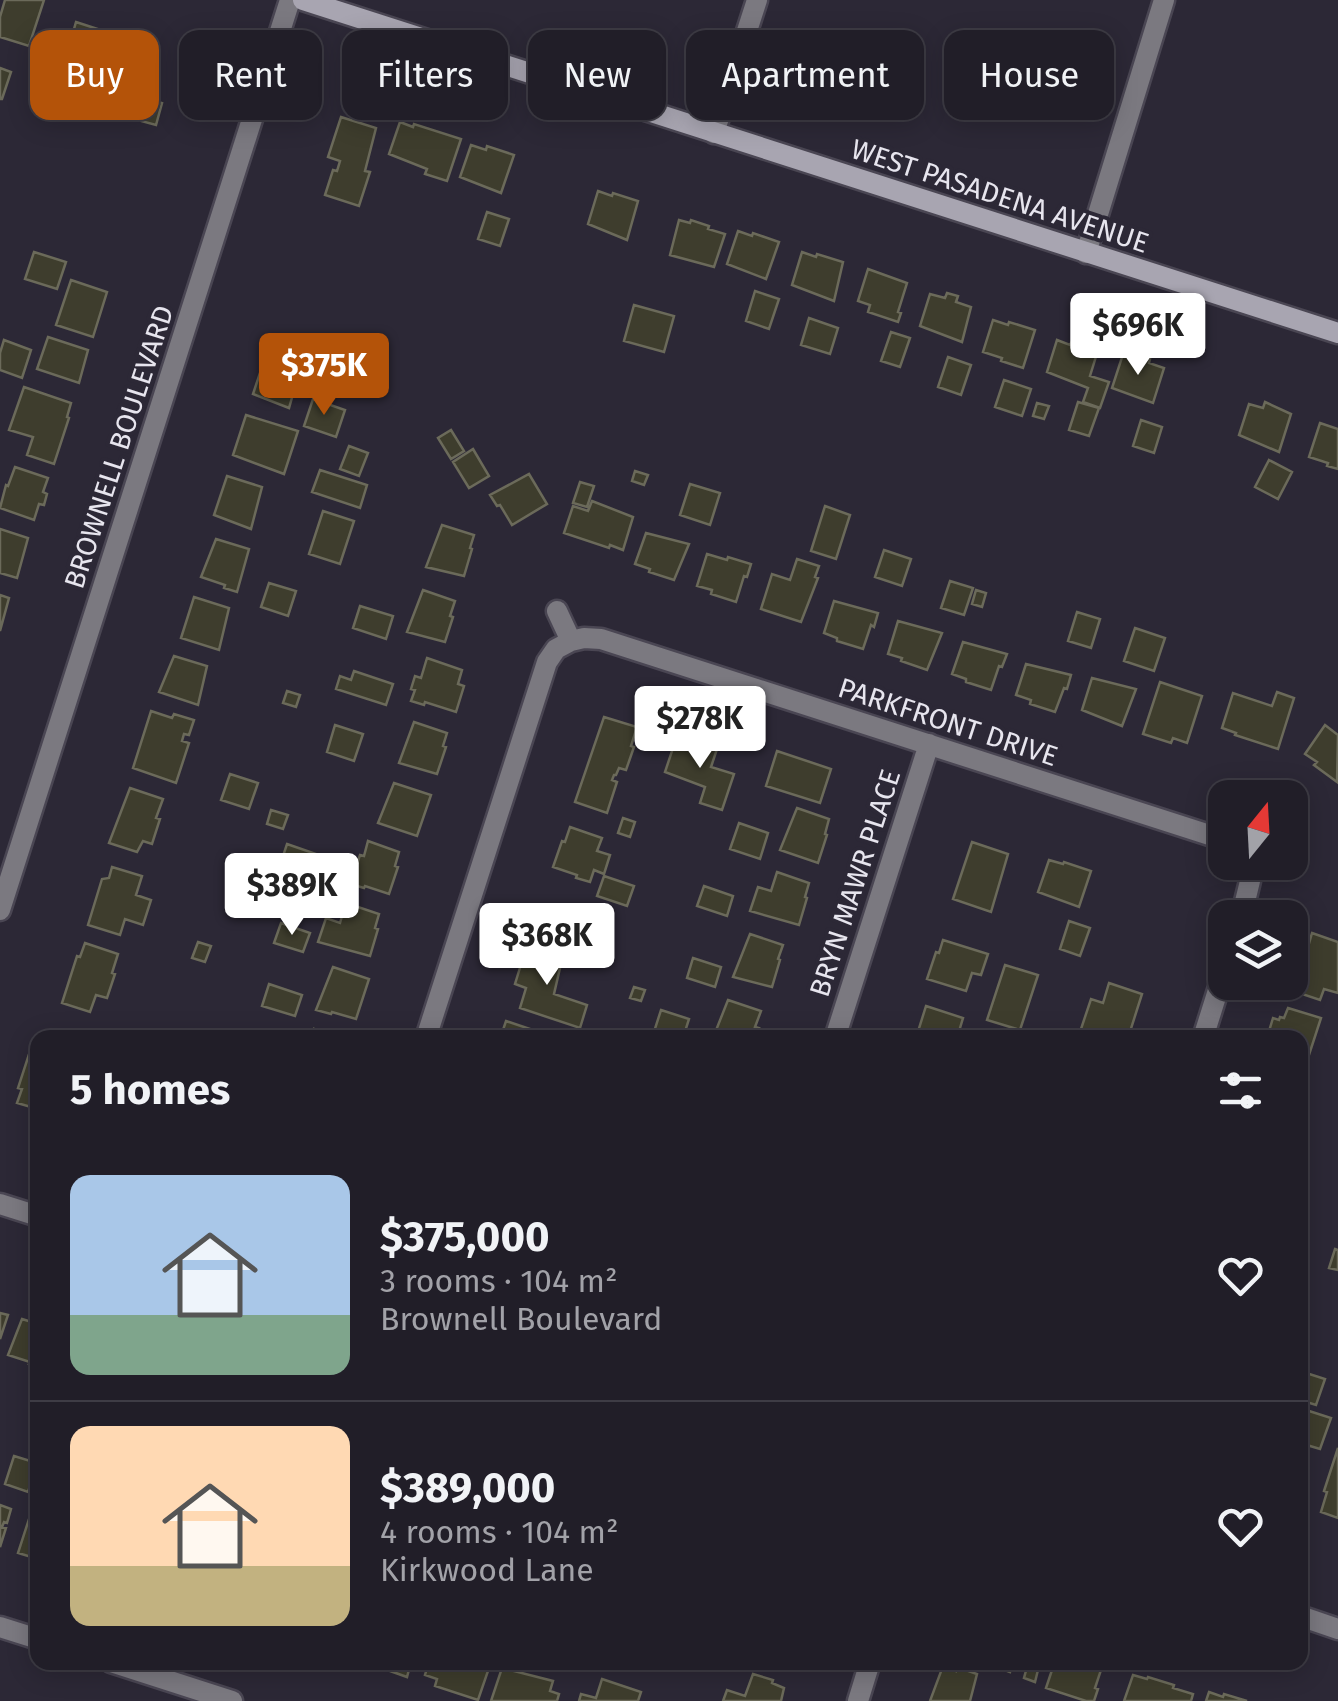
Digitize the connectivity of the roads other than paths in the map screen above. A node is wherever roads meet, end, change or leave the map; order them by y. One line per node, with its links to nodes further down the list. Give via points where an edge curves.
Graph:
1 (290, 0): 12 (street, BROWNELL BOULEVARD)
2 (304, 0): 5 (street, WEST PASADENA AVENUE)
3 (757, 0): 5 (street)
4 (1164, 0): 6 (street)
5 (714, 134): 6 (street, WEST PASADENA AVENUE)
6 (1086, 252): 7 (street, WEST PASADENA AVENUE)
7 (1338, 333)
8 (557, 611): 9 (street)
9 (571, 642): 10 (street, PARKFRONT DRIVE, via 601,640); 14 (street, via 556,649 544,671)
10 (928, 744): 11 (street, PARKFRONT DRIVE); 15 (street, BRYN MAWR PLACE)
11 (1208, 835)
12 (0, 910)
13 (1215, 1000): 16 (street)
14 (429, 1030)
15 (838, 1030)
16 (1206, 1030)
17 (0, 1204): 18 (street)
18 (30, 1213)
19 (1308, 1619): 21 (street)
20 (0, 1627): 22 (street)
21 (1338, 1628)
22 (30, 1636)
23 (136, 1670): 25 (street)
24 (868, 1670): 26 (street)
25 (232, 1701)
26 (858, 1701)

